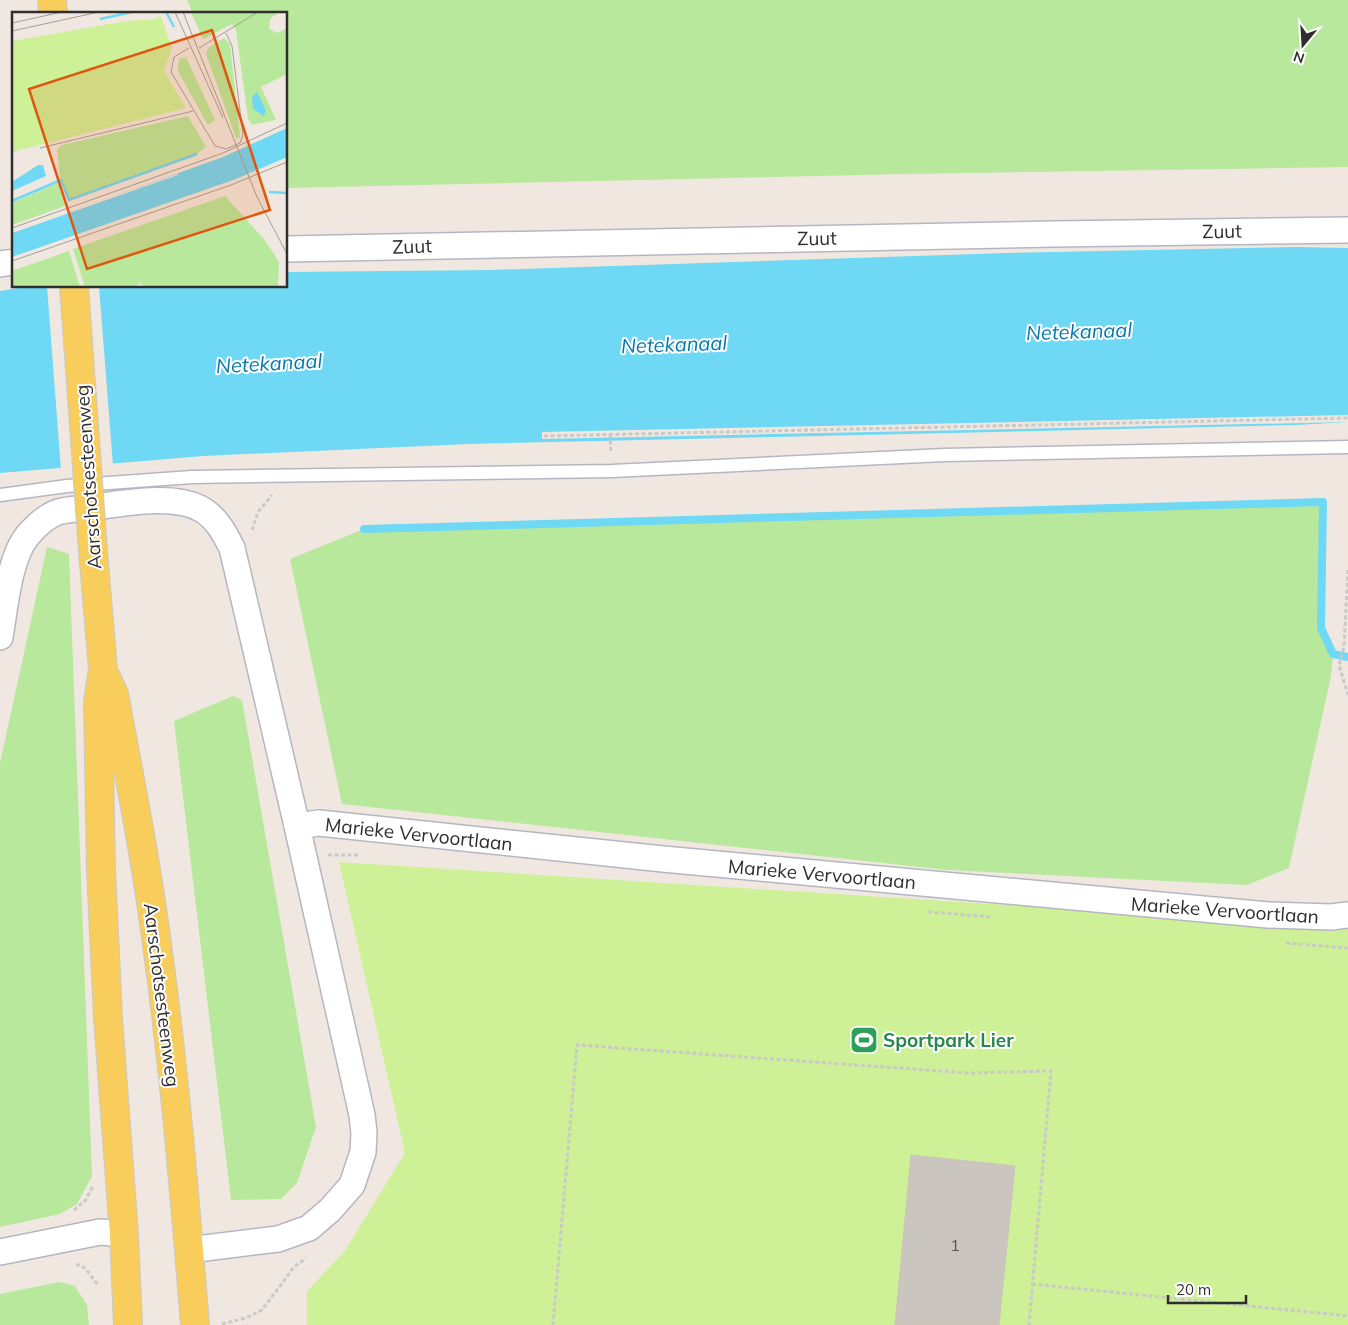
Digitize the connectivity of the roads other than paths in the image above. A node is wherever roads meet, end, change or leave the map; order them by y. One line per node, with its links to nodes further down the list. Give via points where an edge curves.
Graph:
1 (1348, 230): 2 (street, Zuut)
2 (288, 249)
3 (74, 288): 7 (main road, Aarschotsesteenweg, bridge)
4 (1348, 447): 5 (lane, via 944,454 612,471 182,478 67,486)
5 (0, 495)
6 (0, 637): 8 (street, Marieke Vervoortlaan, via 15,557 27,536 41,521 58,512 121,504 166,501 186,503 203,510 224,531 232,548)
7 (103, 669): 10 (main road, Aarschotsesteenweg, via 98,702 101,869); 11 (main road, Aarschotsesteenweg, via 114,694 158,950 180,1135)
8 (297, 826): 9 (street, Marieke Vervoortlaan, via 319,823 673,860 1268,915); 11 (street, Marieke Vervoortlaan, via 362,1115 363,1152 352,1185 309,1228 278,1239)
9 (1348, 916)
10 (124, 1234): 12 (street, via 100,1232); 13 (main road, Aarschotsesteenweg)
11 (189, 1250): 14 (main road, Aarschotsesteenweg)
12 (0, 1252)
13 (128, 1325)
14 (195, 1325)

